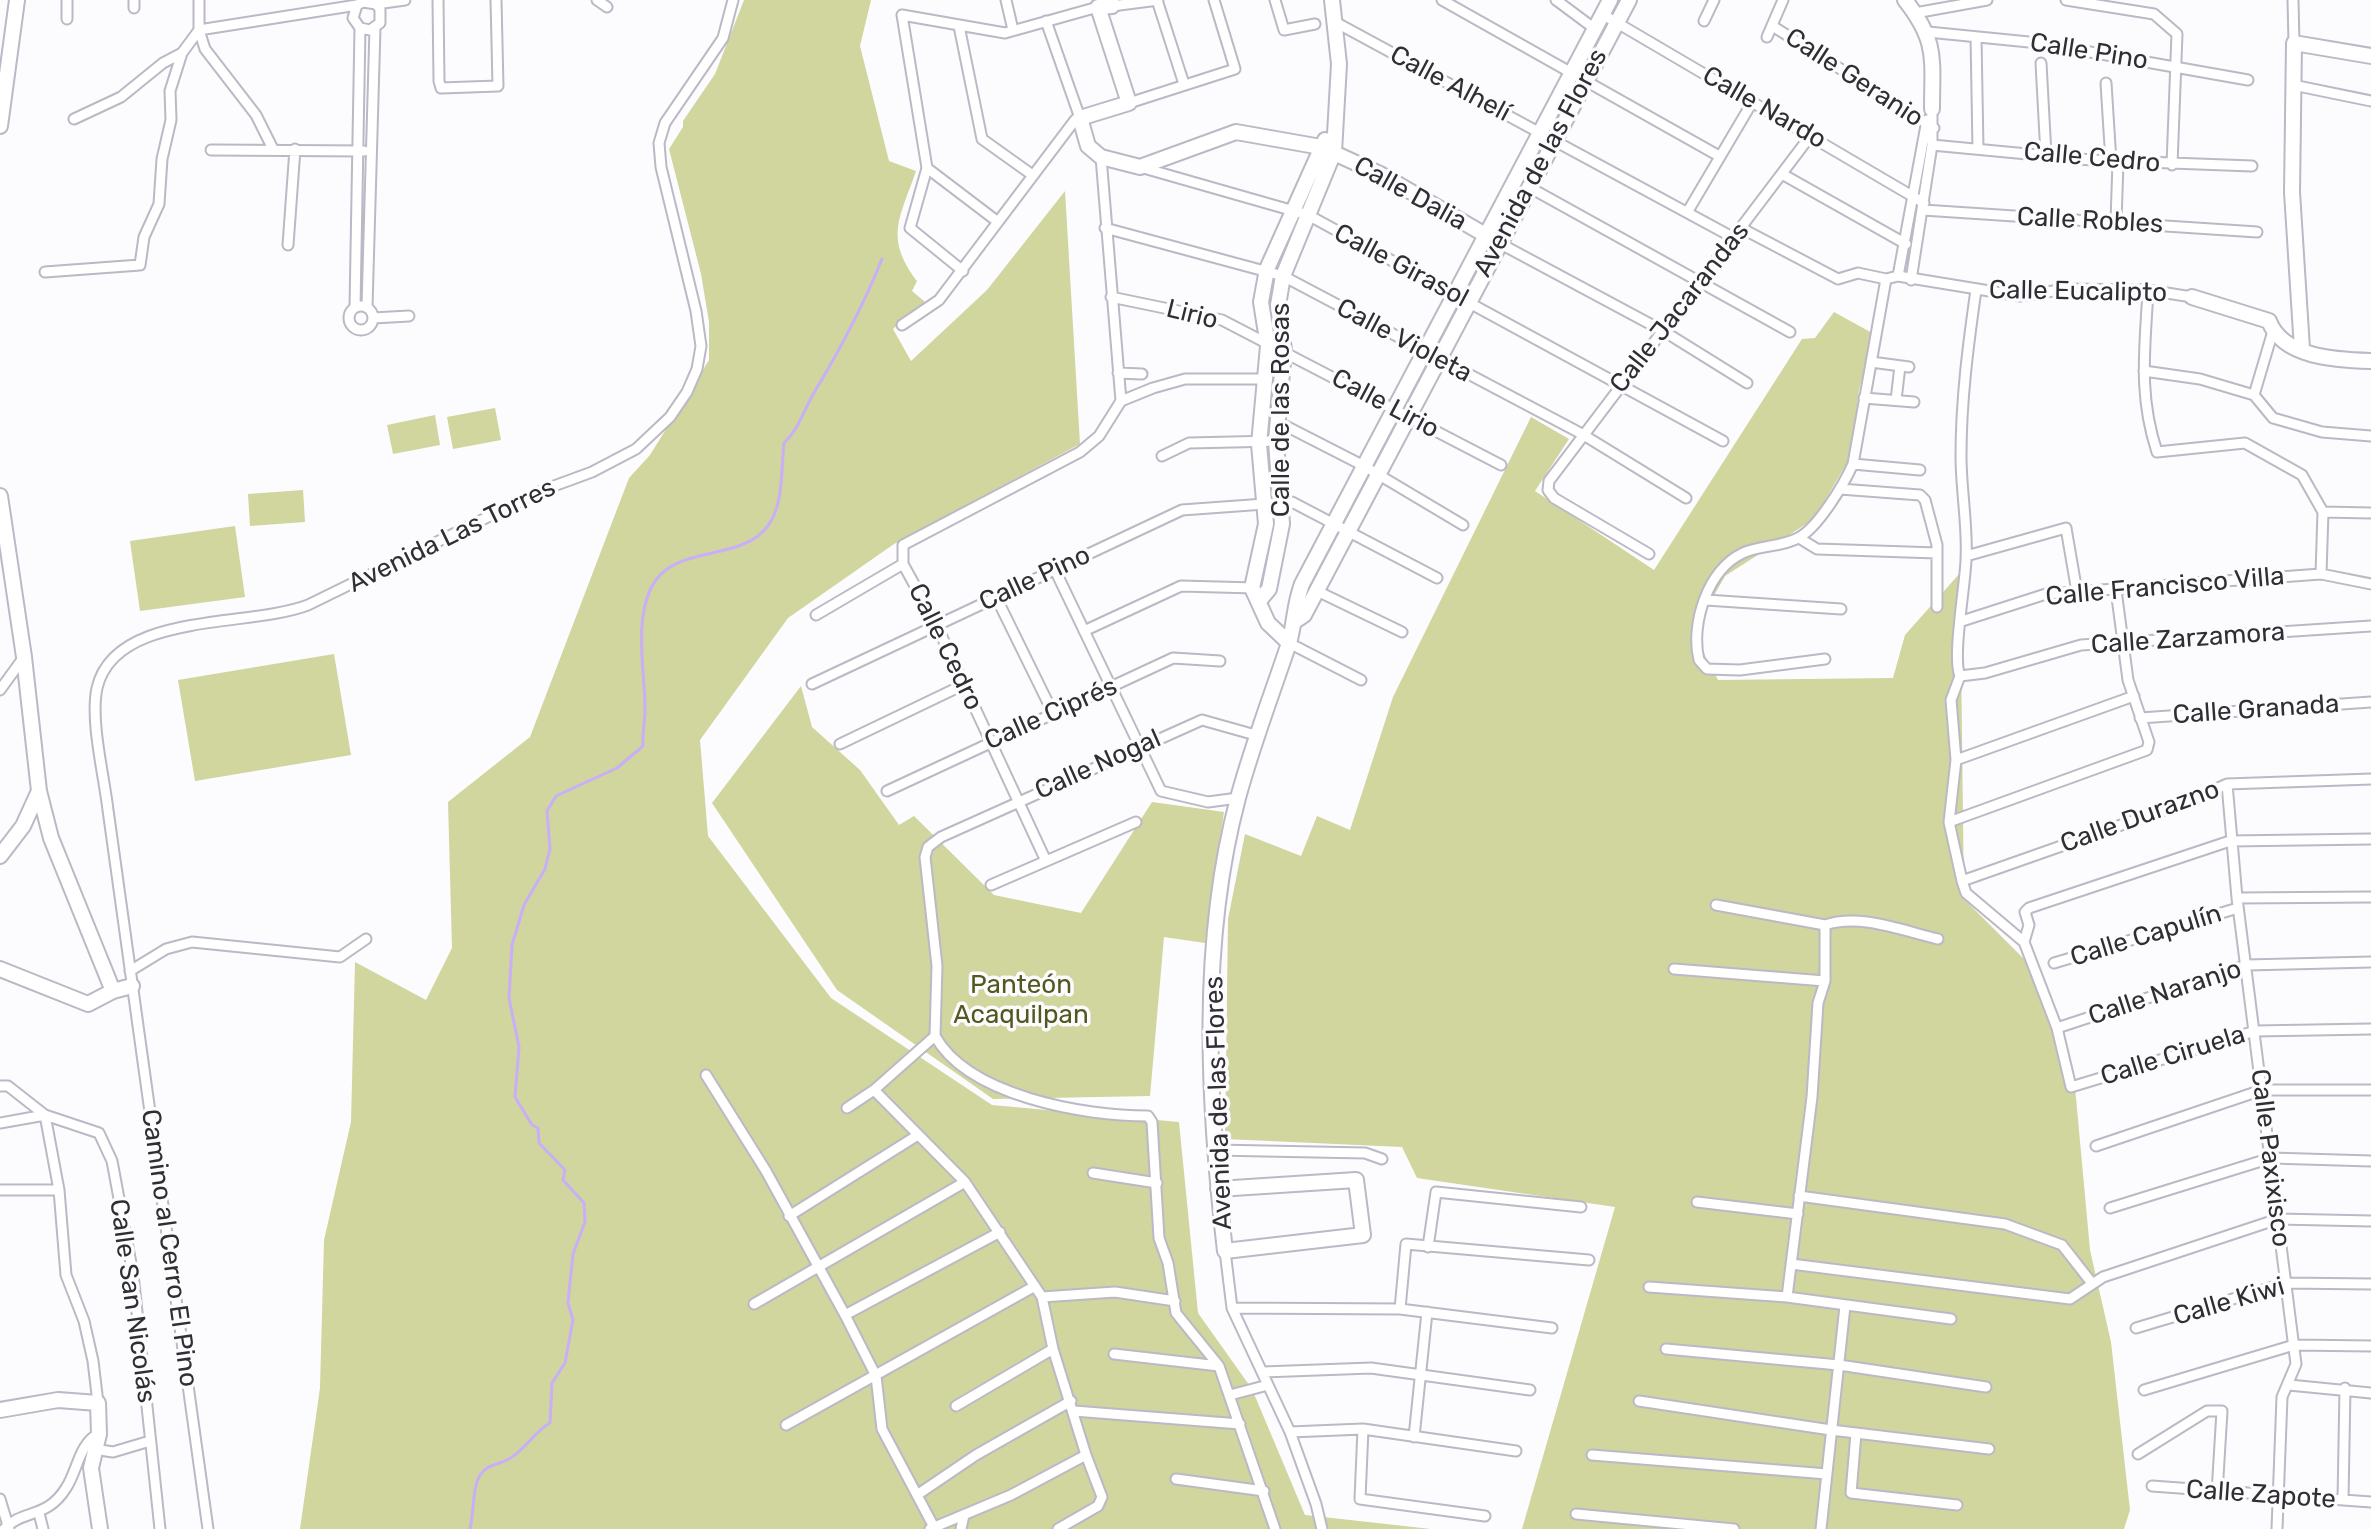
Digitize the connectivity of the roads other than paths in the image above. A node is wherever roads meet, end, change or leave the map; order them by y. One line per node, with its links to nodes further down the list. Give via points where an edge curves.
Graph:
1 (17, 0): 57 (main road)
2 (67, 0): 32 (street)
3 (199, 0): 42 (street)
4 (405, 0): 26 (street)
5 (438, 0): 6 (street, via 439,81 441,88 450,90 498,86)
6 (496, 0)
7 (597, 0): 27 (street)
8 (733, 0): 236 (street, Avenida Las Torres, via 723,38 665,123 659,143 701,346 687,392 662,427 636,449 592,472 543,490 308,605 268,617 160,631 134,641 105,669 96,707)
9 (1006, 0): 43 (street)
10 (1157, 0): 28 (street); 55 (street)
11 (1214, 0): 55 (street, via 1235,69)
12 (1275, 0): 36 (street, via 1284,30)
13 (1332, 0): 35 (main road, Calle de las Rosas)
14 (1442, 0): 52 (street)
15 (1556, 0): 41 (street)
16 (1610, 0): 31 (main road, Avenida de las Flores)
17 (1629, 0): 31 (main road, Avenida de las Flores)
18 (1714, 0): 34 (street)
19 (1783, 0): 38 (street, Calle Geranio)
20 (1905, 0): 30 (main road)
21 (1987, 0): 24 (street)
22 (2066, 0): 51 (street, via 2154,14 2177,34)
23 (2293, 0): 47 (street)
24 (1964, 2): 30 (street)
25 (344, 4): 29 (street); 42 (street)
26 (376, 4): 29 (street); 40 (street, via 381,16)
27 (607, 4)
28 (1107, 4): 33 (street); 60 (main road)
29 (357, 5): 39 (street, via 353,18)
30 (1915, 13): 44 (main road)
31 (1609, 18): 41 (main road, Avenida de las Flores); 52 (main road, Avenida de las Flores); 58 (street, Calle Nardo)
32 (67, 19)
33 (1046, 21): 43 (street); 62 (street)
34 (1704, 21)
35 (1335, 22): 66 (street, Calle Alhelí); 73 (main road, Calle de las Rosas, via 1339,64)
36 (1315, 24)
37 (959, 26): 43 (street); 83 (street, via 902,15); 84 (street, via 982,139)
38 (1774, 27): 45 (street, Calle Geranio); 65 (street, Calle Geranio)
39 (360, 28): 40 (street); 74 (street)
40 (375, 28): 75 (street)
41 (1595, 29): 52 (main road, Avenida de las Flores)
42 (199, 30): 48 (street); 69 (street, via 205,49 256,115)
43 (1013, 30)
44 (1928, 32): 46 (street, Calle Pino); 61 (main road)
45 (1767, 37)
46 (1976, 37): 51 (street, Calle Pino); 71 (street)
47 (2294, 43): 49 (main road); 56 (main road)
48 (182, 53): 63 (street, via 121,97); 105 (street, via 170,91 159,204 144,237 140,265)
49 (2371, 56)
50 (2041, 63): 76 (street)
51 (2178, 66): 53 (street, Calle Pino); 80 (street)
52 (1577, 78): 66 (main road, Avenida de las Flores); 77 (street)
53 (2248, 80)
54 (2106, 83): 79 (street)
55 (1184, 84): 60 (street)
56 (2293, 85): 59 (street); 126 (main road, via 2292,192)
57 (3, 88): 64 (main road)
58 (1753, 101): 67 (street, Calle Nardo); 77 (street)
59 (2371, 101)
60 (1129, 103): 62 (main road)
61 (1932, 109): 65 (street)
62 (1080, 118): 78 (main road, via 1088,146); 84 (street)
63 (74, 119)
64 (0, 126)
65 (1929, 127): 68 (street); 88 (street)
66 (1547, 135): 86 (main road, Avenida de las Flores); 87 (main road, Avenida de las Flores); 91 (street, Calle Alhelí)
67 (1811, 135): 85 (street, Calle Jacarandas); 88 (street, Calle Nardo)
68 (1932, 145): 71 (street, Calle Cedro); 89 (street)
69 (273, 149): 70 (street); 72 (street)
70 (295, 149): 74 (street); 101 (street)
71 (1978, 149): 76 (street, Calle Cedro)
72 (211, 150)
73 (1327, 150): 82 (main road, Calle Dalia, via 1236,132); 90 (main road, Calle de las Rosas); 92 (main road, Calle de las Rosas); 99 (main road, Calle Dalia)
74 (358, 151): 75 (street); 117 (street)
75 (371, 152): 118 (street)
76 (2046, 155): 79 (street, Calle Cedro)
77 (1719, 156): 91 (street)
78 (1101, 157): 82 (main road, Calle Girasol); 95 (street)
79 (2115, 162): 80 (street, Calle Cedro); 93 (street)
80 (2172, 165): 81 (street, Calle Cedro)
81 (2252, 166)
82 (1140, 167): 90 (street, Calle Girasol)
83 (927, 168): 94 (street); 104 (street, via 910,228)
84 (1031, 174): 94 (street)
85 (1782, 174): 96 (street, Calle Jacarandas); 100 (street)
86 (1515, 180): 87 (street); 99 (main road, Avenida de las Flores)
87 (1530, 187): 99 (main road, Avenida de las Flores); 110 (street)
88 (1912, 195): 89 (street, Calle Nardo); 100 (street)
89 (1924, 207): 93 (street, Calle Robles); 102 (street)
90 (1293, 209): 92 (street, Calle Girasol); 103 (main road, Calle de las Rosas)
91 (1688, 211): 98 (street, Calle Alhelí)
92 (1308, 215): 106 (main road, Calle de las Rosas); 113 (street, Calle Girasol)
93 (2116, 221): 97 (street, Calle Robles)
94 (998, 222): 104 (street)
95 (1105, 228): 103 (street, Calle Violeta); 114 (street)
96 (1741, 228): 98 (street, Calle Jacarandas); 108 (street, via 1829,277 1858,273)
97 (2257, 232)
98 (1734, 238): 110 (street, Calle Jacarandas)
99 (1493, 239): 113 (main road, Avenida de las Flores); 116 (main road, Avenida de las Flores); 123 (street, Calle Dalia)
100 (1904, 243): 102 (street); 107 (street)
101 (288, 245)
102 (1916, 250): 109 (street)
103 (1267, 269): 106 (street, Calle Violeta); 125 (main road, Calle de las Rosas, via 1261,302)
104 (963, 271): 121 (street, via 939,300)
105 (45, 272)
106 (1283, 276): 127 (main road, Calle de las Rosas, via 1278,305); 128 (street, Calle Violeta)
107 (1898, 276): 108 (street); 109 (street, Calle Eucalipto)
108 (1886, 279): 131 (street)
109 (1911, 280): 111 (street, Calle Eucalipto)
110 (1704, 281): 123 (street, Calle Jacarandas); 124 (street)
111 (1976, 290): 112 (street, Calle Eucalipto, via 2020,296 2067,289); 168 (street, via 1964,372)
112 (2148, 290): 115 (street, Calle Eucalipto); 132 (street)
113 (1454, 293): 116 (street, Calle Girasol); 128 (main road, Avenida de las Flores)
114 (1111, 297): 125 (street, Lirio, via 1222,320); 133 (street)
115 (2192, 297): 122 (main road, Calle Eucalipto, via 2269,321)
116 (1468, 302): 129 (main road, Avenida de las Flores); 137 (street, Calle Girasol)
117 (355, 307): 118 (street); 120 (street, via 348,317 354,328 366,329)
118 (367, 307): 120 (street)
119 (409, 316): 120 (street)
120 (373, 318)
121 (902, 325)
122 (2273, 331): 126 (main road, Calle Eucalipto); 138 (street)
123 (1665, 332): 136 (street, Calle Dalia); 137 (street, Calle Jacarandas)
124 (1790, 332)
125 (1268, 346): 127 (street, Calle Lirio); 135 (main road, Calle de las Rosas)
126 (2302, 349): 130 (main road, Calle Eucalipto, via 2327,359)
127 (1284, 350): 143 (street, Calle Lirio); 145 (main road, Calle de las Rosas)
128 (1424, 351): 129 (street, Calle Violeta); 143 (main road, Avenida de las Flores)
129 (1439, 359): 144 (main road, Avenida de las Flores); 146 (street, Calle Violeta)
130 (2371, 361)
131 (1871, 362): 139 (street); 140 (street, via 1904,367)
132 (2144, 371): 138 (street, via 2200,379); 161 (street, via 2146,418 2157,452 2245,443 2302,475)
133 (1118, 373): 134 (street); 141 (street)
134 (1142, 374)
135 (1265, 379): 141 (street, via 1185,379); 150 (main road, Calle de las Rosas)
136 (1747, 383)
137 (1622, 384): 146 (street, Calle Jacarandas); 149 (street, Calle Girasol)
138 (2254, 395): 147 (street, via 2273,418 2322,432)
139 (1864, 398): 140 (street); 152 (street)
140 (1896, 400): 142 (street)
141 (1121, 401): 169 (street, via 1099,436 1080,452 903,545)
142 (1914, 402)
143 (1394, 408): 144 (street, Calle Lirio); 154 (main road, Avenida de las Flores)
144 (1407, 416): 153 (street, Calle Lirio); 154 (main road, Avenida de las Flores)
145 (1278, 422): 148 (main road, Calle de las Rosas); 154 (street)
146 (1582, 434): 157 (street, Calle Violeta); 167 (street, Calle Jacarandas, via 1548,490)
147 (2371, 436)
148 (1276, 441): 150 (street); 158 (main road, Calle de las Rosas)
149 (1723, 441)
150 (1259, 444): 151 (street, via 1213,440 1189,443); 160 (main road, Calle de las Rosas)
151 (1162, 456)
152 (1853, 464): 155 (street); 156 (street)
153 (1501, 465)
154 (1370, 470): 163 (street); 164 (main road, Avenida de las Flores)
155 (1920, 470)
156 (1840, 489): 165 (street); 166 (street, via 1920,495 1930,514)
157 (1686, 498)
158 (1281, 501): 160 (street, Calle Pino); 164 (street); 178 (main road, Calle de las Rosas, via 1282,524 1269,589)
159 (1, 504): 192 (main road)
160 (1266, 505): 170 (street, Calle Pino, via 1182,510); 178 (main road, Calle de las Rosas)
161 (2323, 512): 162 (street); 171 (street)
162 (2371, 513)
163 (1463, 525)
164 (1340, 529): 172 (street); 173 (main road, Avenida de las Flores); 176 (main road, Avenida de las Flores)
165 (1799, 538): 166 (street, via 1817,549); 180 (street, via 1741,554 1719,568)
166 (1937, 553): 181 (street)
167 (1649, 554)
168 (1966, 556): 177 (street, via 2066,528); 185 (street)
169 (903, 564): 183 (street); 186 (street, Calle Cedro)
170 (1055, 570): 179 (street, Calle Pino); 188 (street)
171 (2321, 574): 174 (street, Calle Francisco Villa); 175 (street, Calle Francisco Villa)
172 (1437, 578)
173 (1302, 584): 176 (street); 184 (main road, Avenida de las Flores, via 1293,609)
174 (2371, 584)
175 (2116, 590): 177 (street, Calle Francisco Villa); 190 (street)
176 (1317, 591): 184 (main road, Avenida de las Flores); 189 (street)
177 (2077, 592): 185 (street, Calle Francisco Villa, via 2046,594)
178 (1255, 594): 188 (street, via 1181,586); 191 (main road, via 1268,623)
179 (996, 597): 186 (street, Calle Pino); 203 (street)
180 (1706, 600): 182 (street); 193 (street, via 1697,630 1699,660 1707,669)
181 (1937, 607)
182 (1841, 609)
183 (816, 615)
184 (1295, 621): 191 (main road, Avenida de las Flores)
185 (1962, 621): 195 (street, via 1954,663)
186 (936, 624): 197 (street, Calle Pino); 198 (street, Calle Cedro)
187 (2371, 626): 190 (street, Calle Zarzamora)
188 (1084, 631): 199 (street)
189 (1402, 632)
190 (2121, 641): 195 (street, Calle Zarzamora, via 2081,645); 201 (street)
191 (1289, 643): 196 (street); 205 (main road, Avenida de las Flores)
192 (24, 657): 200 (street); 212 (main road)
193 (1825, 659)
194 (1220, 661): 199 (street, Calle Ciprés, via 1173,658)
195 (1960, 676): 209 (street, via 1951,700)
196 (1361, 680)
197 (812, 684)
198 (963, 685): 206 (street, Calle Cedro); 207 (street)
199 (1110, 687): 203 (street, Calle Ciprés); 208 (street)
200 (0, 690)
201 (2134, 696): 204 (street); 209 (street)
202 (2371, 702): 204 (street, Calle Granada)
203 (1053, 713): 206 (street, Calle Ciprés)
204 (2140, 718): 217 (street, via 2147,750)
205 (1259, 736): 208 (street, Calle Nogal, via 1202,720); 214 (main road, Avenida de las Flores)
206 (991, 741): 213 (street, Calle Ciprés); 215 (street, Calle Cedro)
207 (840, 744)
208 (1138, 746): 214 (street, via 1161,791 1208,802); 215 (street, Calle Nogal)
209 (1956, 760): 217 (street)
210 (2371, 779): 211 (street, Calle Durazno)
211 (2227, 784): 219 (street, Calle Paxixisco); 222 (street, Calle Durazno)
212 (39, 791): 220 (main road, via 23,826); 238 (main road, via 51,838)
213 (887, 791)
214 (1238, 798): 253 (main road, Avenida de las Flores, via 1217,922)
215 (1019, 800): 221 (street, Calle Cedro); 242 (street, Calle Nogal, via 928,847 937,966)
216 (1136, 822): 221 (street)
217 (1949, 822): 222 (street)
218 (2371, 839): 219 (street)
219 (2230, 841): 225 (street, Calle Paxixisco); 230 (street, via 2029,908)
220 (0, 856)
221 (1046, 861): 223 (street)
222 (1962, 881): 230 (street, via 1966,893)
223 (991, 885)
224 (2371, 897): 225 (street, Calle Capulín)
225 (2238, 903): 232 (street, Calle Capulín); 233 (street, Calle Paxixisco)
226 (1716, 905): 227 (street)
227 (1825, 925): 229 (street, via 1840,920); 237 (street)
228 (366, 939): 236 (street, via 340,957 192,942 166,949)
229 (1938, 939)
230 (2024, 942): 239 (street)
231 (2371, 962): 233 (street, Calle Naranjo)
232 (2054, 963)
233 (2247, 965): 239 (street, Calle Naranjo); 241 (street, Calle Paxixisco)
234 (0, 969): 238 (main road, via 88,1004)
235 (1674, 969): 237 (street)
236 (131, 978): 238 (main road); 352 (street, Camino al Cerro El Pino)
237 (1825, 981): 263 (street, via 1818,1003)
238 (113, 991)
239 (2057, 1028): 241 (street, Calle Ciruela, via 2071,1087)
240 (2371, 1029): 241 (street, Calle Ciruela)
241 (2255, 1031): 246 (street, Calle Paxixisco)
242 (935, 1036): 245 (street); 259 (street, via 945,1054 987,1082 1060,1106 1148,1116)
243 (706, 1075): 268 (street)
244 (0, 1086): 249 (street, via 8,1086)
245 (874, 1090): 248 (street); 251 (street)
246 (2262, 1090): 247 (street); 252 (street); 254 (street, Calle Paxixisco)
247 (2371, 1090)
248 (847, 1108)
249 (45, 1115): 250 (street); 262 (street); 325 (street, Calle San Nicolás, via 99,1133 112,1161 133,1274)
250 (0, 1123)
251 (918, 1135): 258 (street); 268 (street)
252 (2096, 1146)
253 (1215, 1150): 255 (street, via 1365,1153); 260 (main road, Avenida de las Flores)
254 (2271, 1158): 256 (street); 266 (street); 269 (street, Calle Paxixisco)
255 (1382, 1159)
256 (2371, 1161)
257 (1093, 1173): 259 (street)
258 (965, 1182): 271 (street); 276 (street)
259 (1157, 1183): 284 (street, via 1159,1238)
260 (1218, 1189): 273 (main road, Avenida de las Flores); 273 (main road, via 1356,1180 1363,1235)
261 (0, 1190): 262 (street)
262 (59, 1190): 313 (street, via 66,1275 84,1321)
263 (1799, 1196): 267 (street); 277 (street, via 2005,1224 2062,1245)
264 (1697, 1202): 267 (street)
265 (1581, 1207): 272 (street, via 1436,1192)
266 (2110, 1208)
267 (1798, 1214): 275 (street)
268 (789, 1216): 276 (street)
269 (2278, 1219): 270 (street); 277 (street); 278 (street, Calle Paxixisco)
270 (2371, 1221)
271 (1000, 1232): 280 (street); 290 (street)
272 (1428, 1247): 274 (street); 288 (street, via 1406,1244)
273 (1225, 1251): 287 (street, Avenida de las Flores)
274 (1589, 1260)
275 (1791, 1264): 277 (street, via 2070,1299); 283 (street)
276 (819, 1269): 285 (street); 290 (street)
277 (2091, 1282)
278 (2286, 1283): 279 (street, Calle Kiwi); 293 (street, Calle Kiwi); 294 (street, Calle Paxixisco)
279 (2371, 1284)
280 (1035, 1286): 282 (street); 303 (street)
281 (1649, 1287): 283 (street)
282 (1042, 1297): 284 (street, via 1115,1292); 296 (street)
283 (1787, 1297): 286 (street)
284 (1175, 1301): 300 (street, via 1176,1313)
285 (754, 1304)
286 (1845, 1306): 291 (street); 299 (street)
287 (1232, 1308): 288 (street); 301 (street, Avenida de las Flores)
288 (1400, 1309): 289 (street)
289 (1427, 1312): 292 (street); 302 (street)
290 (845, 1315): 303 (street)
291 (1951, 1319)
292 (1552, 1328)
293 (2136, 1328)
294 (2294, 1345): 295 (street); 305 (street, Calle Paxixisco, via 2296,1364); 309 (street)
295 (2371, 1346)
296 (1053, 1349): 314 (street); 315 (street)
297 (1666, 1349): 299 (street)
298 (1114, 1354): 300 (street)
299 (1839, 1365): 306 (street); 320 (street)
300 (1219, 1366): 311 (street)
301 (1263, 1372): 302 (street, via 1371,1368); 304 (street, Avenida de las Flores)
302 (1420, 1375): 308 (street); 324 (street)
303 (876, 1376): 318 (street); 337 (street, via 882,1429)
304 (1268, 1385): 311 (street); 321 (street, Avenida de las Flores)
305 (2289, 1385): 307 (street); 338 (street, Calle Paxixisco, via 2282,1397)
306 (1986, 1387)
307 (2345, 1388): 310 (street); 340 (street)
308 (1530, 1390)
309 (2144, 1390)
310 (2371, 1393)
311 (1230, 1395): 317 (street)
312 (1639, 1401): 320 (street)
313 (98, 1403): 316 (main road, via 58,1400); 323 (main road)
314 (956, 1406)
315 (1073, 1406): 317 (street); 330 (street); 337 (street, via 976,1455)
316 (0, 1410)
317 (1240, 1424): 335 (street)
318 (786, 1425)
319 (1363, 1429): 321 (street); 324 (street); 346 (street, via 1360,1499)
320 (1831, 1430): 322 (street); 332 (street)
321 (1290, 1432): 356 (street, Avenida de las Flores)
322 (1856, 1433): 327 (street); 342 (street, via 1851,1493)
323 (99, 1434): 326 (main road); 343 (street, via 81,1454 68,1487)
324 (1414, 1437): 328 (street)
325 (150, 1441): 326 (street, via 113,1452); 351 (street, Calle San Nicolás)
326 (94, 1449): 350 (main road, via 91,1468)
327 (1989, 1449)
328 (1516, 1451)
329 (2138, 1454): 336 (street, via 2207,1411 2222,1411)
330 (1086, 1455): 345 (street); 354 (street, via 1102,1502)
331 (1592, 1455): 332 (street)
332 (1827, 1474): 358 (street)
333 (1176, 1479): 335 (street)
334 (2152, 1486): 336 (street, Calle Zapote)
335 (1264, 1491): 355 (street)
336 (2217, 1493): 338 (street, Calle Zapote)
337 (917, 1495): 348 (street)
338 (2279, 1496): 340 (street, Calle Zapote); 359 (street, Calle Paxixisco)
339 (0, 1499): 347 (street)
340 (2343, 1500): 341 (street, Calle Zapote)
341 (2371, 1502)
342 (1957, 1505)
343 (39, 1513): 347 (street); 349 (street)
344 (1576, 1514): 357 (street)
345 (964, 1515): 348 (street); 353 (street)
346 (1485, 1516)
347 (7, 1528)
348 (933, 1528)
349 (43, 1529)
350 (100, 1529)
351 (160, 1529)
352 (208, 1529)
353 (961, 1529)
354 (1058, 1529)
355 (1275, 1529)
356 (1322, 1529)
357 (1734, 1529)
358 (1821, 1529)
359 (2277, 1529)

